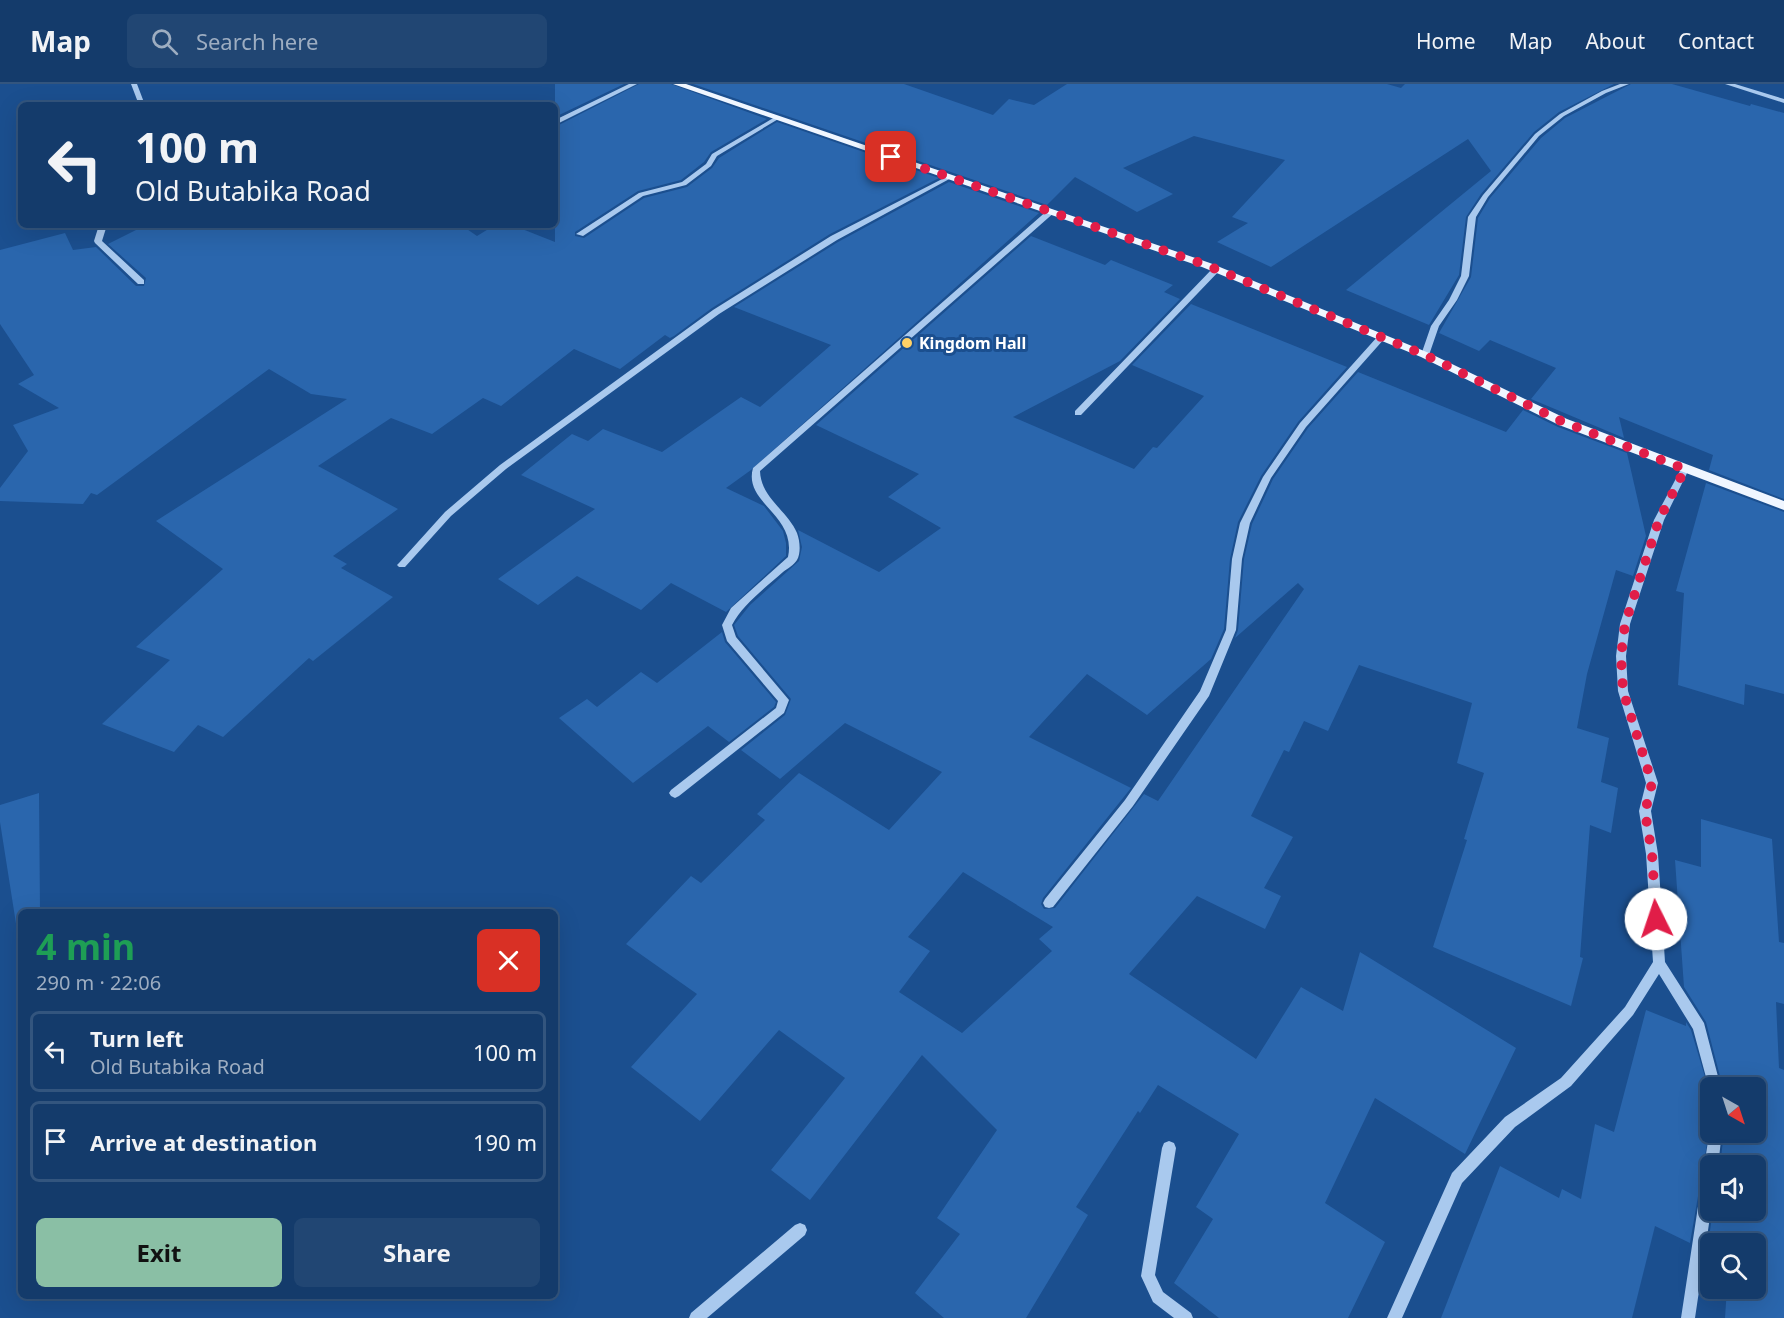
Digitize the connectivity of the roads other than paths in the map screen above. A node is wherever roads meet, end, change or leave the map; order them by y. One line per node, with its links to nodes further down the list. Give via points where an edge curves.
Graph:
1 (134, 84): 7 (street)
2 (634, 84): 9 (street)
3 (677, 84): 8 (main road)
4 (1626, 84): 17 (street, via 1562,115 1537,135 1485,196 1472,217 1465,276 1436,326)
5 (1728, 84): 6 (street)
6 (1784, 101)
7 (141, 102)
8 (777, 118): 10 (main road); 13 (street, via 714,155 710,165 684,184 641,194)
9 (558, 122)
10 (950, 177): 11 (main road); 21 (street, via 834,238 716,312 503,467 448,514)
11 (1052, 211): 14 (main road); 22 (street, via 756,470 754,477 761,491 794,535 797,548 793,558 734,611 727,625 731,638 784,700 780,710)
12 (102, 228): 15 (street, via 98,241)
13 (580, 234)
14 (1217, 269): 16 (main road); 18 (street)
15 (141, 282)
16 (1381, 338): 17 (main road); 23 (street, via 1303,425 1267,477 1249,513 1237,558 1230,630 1205,693 1129,802)
17 (1425, 355): 19 (main road, via 1563,422)
18 (1078, 413)
19 (1685, 469): 20 (main road); 24 (street, via 1659,520 1625,624 1621,656 1623,691 1652,783 1645,812 1652,854)
20 (1784, 506)
21 (402, 565)
22 (675, 793)
23 (1049, 903)
24 (1659, 963): 25 (street, via 1699,1027); 31 (street, via 1629,1011 1566,1082 1510,1122 1457,1178)
25 (1712, 1077)
26 (1169, 1148): 30 (street, via 1148,1276 1158,1297)
27 (1702, 1221): 32 (street)
28 (800, 1230): 29 (street)
29 (696, 1318)
30 (1186, 1318)
31 (1394, 1318)
32 (1688, 1318)

